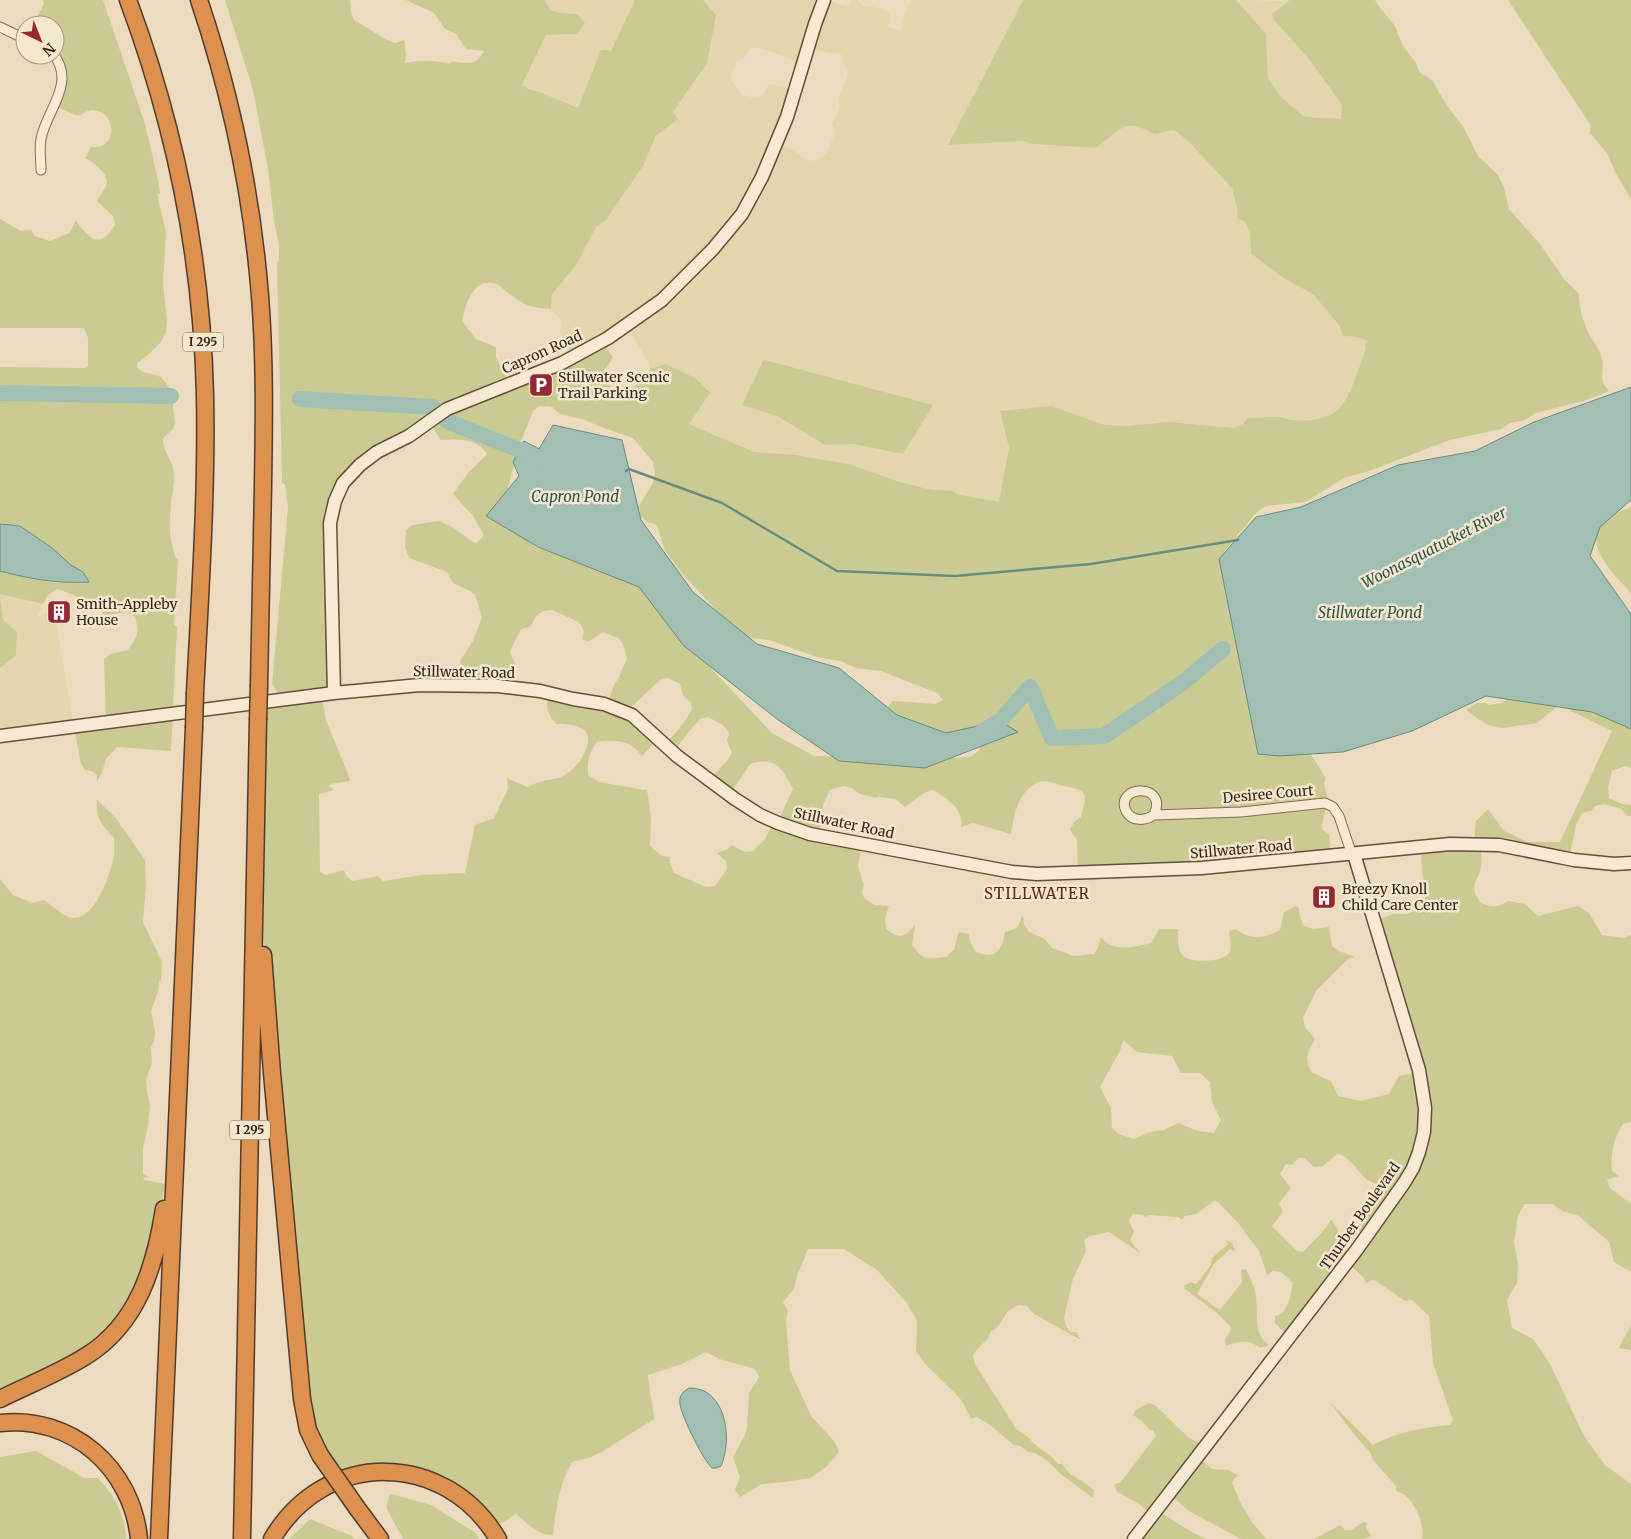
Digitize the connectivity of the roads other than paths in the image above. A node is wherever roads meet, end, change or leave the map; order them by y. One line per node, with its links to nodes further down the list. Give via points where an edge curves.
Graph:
1 (128, 0): 14 (highway, I 295, bridge, via 154,74 186,206 199,301 205,388 205,454)
2 (199, 0): 11 (highway, I 295, bridge, via 236,135 260,295 264,394)
3 (824, 0): 8 (street, Capron Road, via 787,117 762,177 742,214 708,255 662,300 608,338 562,363 448,409 409,436 377,452 344,483 334,501 330,523)
4 (0, 27): 5 (street)
5 (15, 34)
6 (59, 65): 7 (street, via 61,83 41,139)
7 (41, 170)
8 (334, 693): 9 (street, Stillwater Road); 12 (street, Stillwater Road, via 420,685 498,686 604,704 632,715 677,756 735,799 778,823 810,834 1012,872 1045,874 1202,868)
9 (0, 736)
10 (1154, 815): 12 (street, Desiree Court, via 1241,812 1325,803 1333,807 1339,816)
11 (256, 840): 19 (highway, I 295); 21 (highway, bridge, via 272,1073 302,1399 308,1430 320,1456)
12 (1353, 854): 13 (street, Stillwater Road, via 1450,844 1485,844 1584,861); 23 (street, Thurber Boulevard, via 1419,1070 1425,1108 1419,1152 1404,1183 1358,1248)
13 (1631, 863)
14 (176, 1130): 15 (highway, via 157,1249 144,1289 132,1310 93,1352); 18 (highway, I 295)
15 (0, 1399)
16 (0, 1424): 17 (highway, via 24,1423 53,1429 75,1438 96,1453 113,1471 129,1498)
17 (138, 1539)
18 (159, 1539)
19 (242, 1539)
20 (272, 1539): 22 (highway, via 303,1500 317,1491 352,1476 383,1472 415,1475 451,1490 475,1509)
21 (380, 1539)
22 (498, 1539)
23 (1134, 1539)

